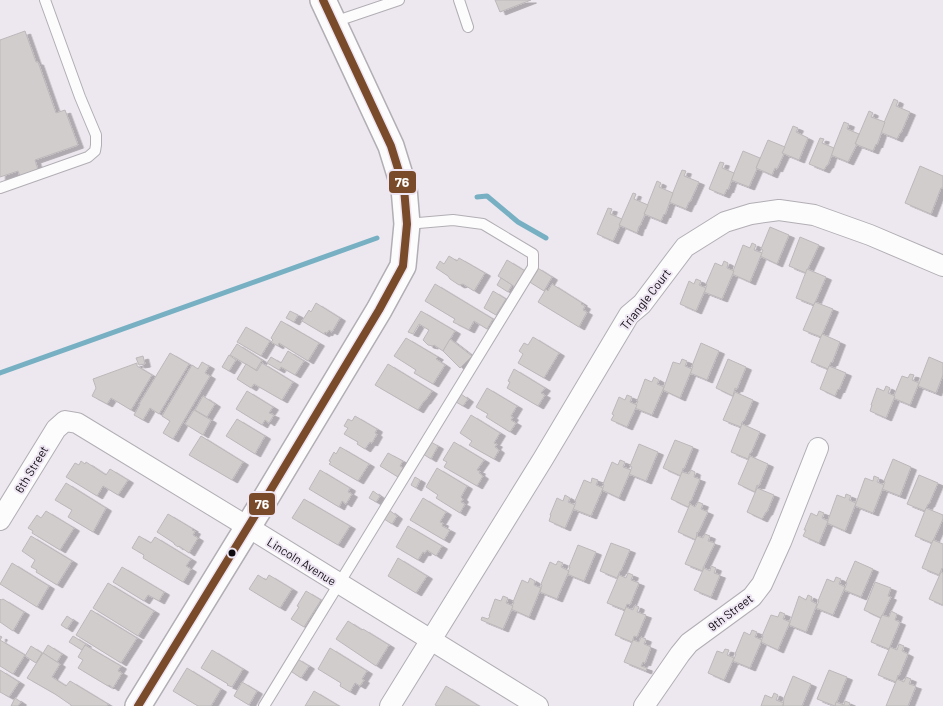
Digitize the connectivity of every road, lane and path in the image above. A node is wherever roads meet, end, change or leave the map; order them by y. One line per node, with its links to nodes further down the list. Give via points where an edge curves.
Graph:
1 (45, 0): 7 (lane, via 96,135 95,151 88,157)
2 (323, 0): 5 (street)
3 (398, 0): 5 (lane)
4 (459, 0): 6 (lane)
5 (333, 22): 8 (street, via 390,146 404,188)
6 (468, 27)
7 (0, 188)
8 (408, 224): 13 (street, via 403,266); 14 (lane, via 453,220 483,224 533,254 533,267)
9 (943, 266): 15 (street, Triangle Court, via 814,215 779,210 725,222 685,247 630,315)
10 (65, 420): 12 (street, 6th Street, via 56,429); 13 (street, Lincoln Avenue, via 77,423)
11 (818, 448): 20 (street, 9th Street, via 762,584 752,597 689,643)
12 (0, 520)
13 (248, 527): 14 (street, Lincoln Avenue); 16 (street)
14 (339, 583): 15 (street, Lincoln Avenue); 17 (lane)
15 (430, 640): 18 (street, Triangle Court); 19 (street, Lincoln Avenue)
16 (138, 706)
17 (264, 706)
18 (390, 706)
19 (538, 706)
20 (644, 706)

